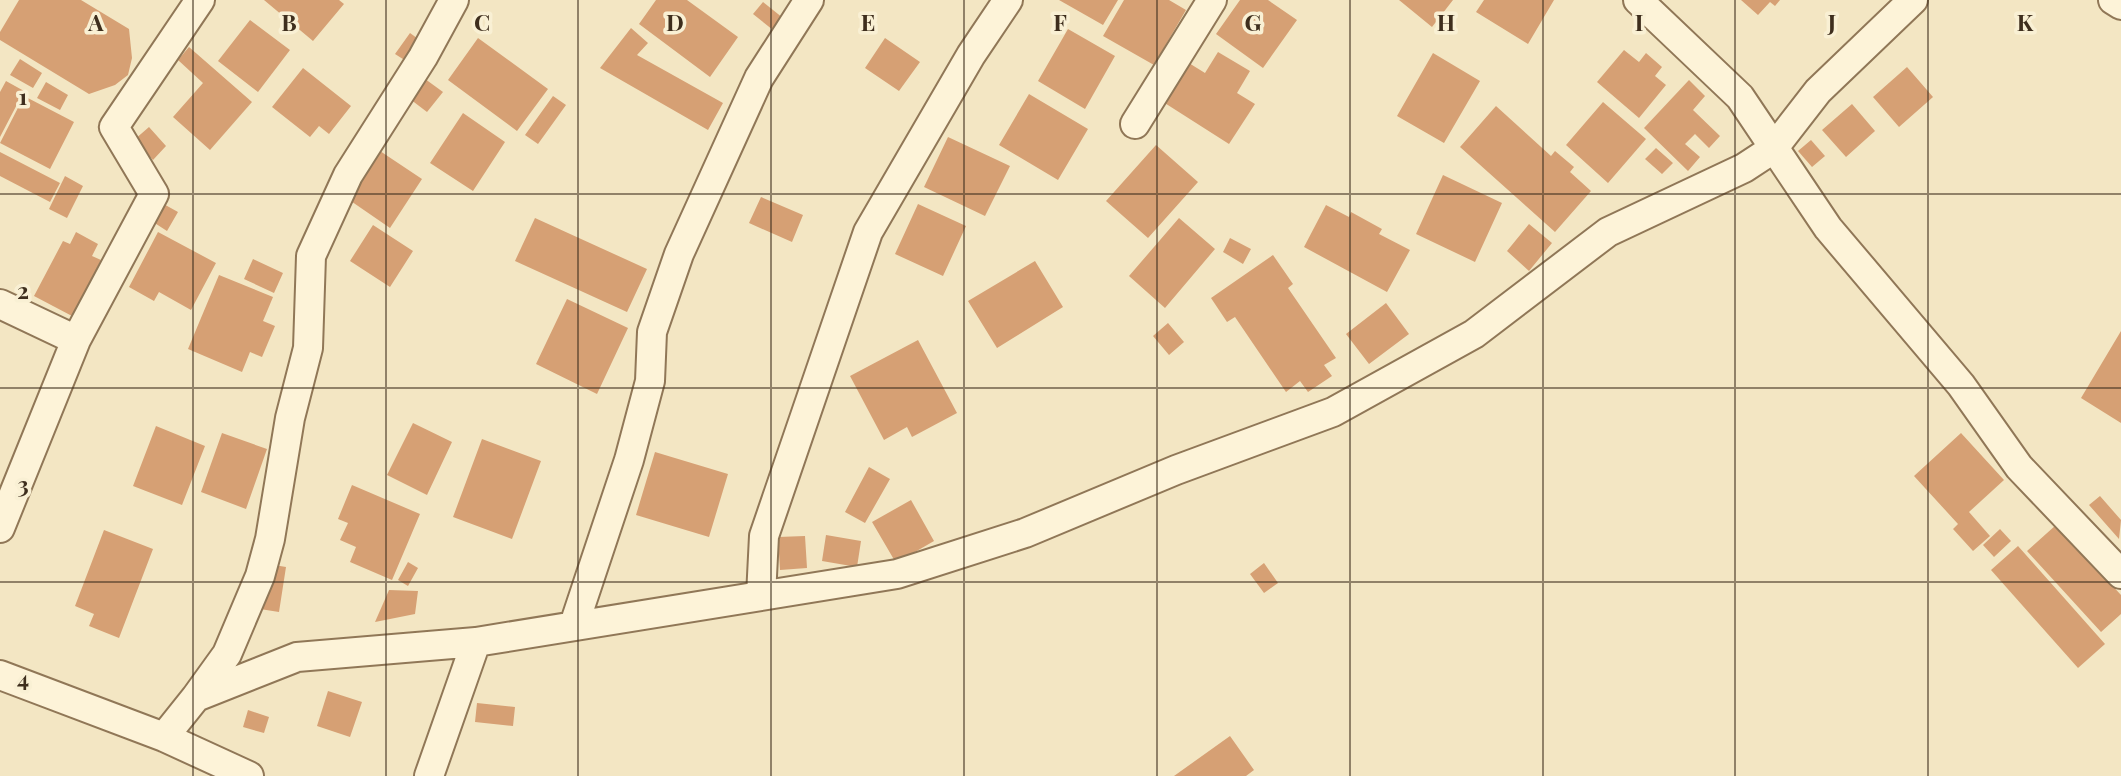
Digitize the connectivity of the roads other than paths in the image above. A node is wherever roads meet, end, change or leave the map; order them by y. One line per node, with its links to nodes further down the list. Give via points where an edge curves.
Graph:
1 (200, 0): 13 (street, via 114,127 154,194)
2 (454, 0): 20 (street, via 348,175 311,256 308,348 290,418 270,539 260,576 227,654)
3 (809, 0): 17 (street, via 759,78 679,254 652,332 650,382 629,460)
4 (1008, 0): 16 (street, via 868,232 764,536)
5 (1212, 0): 10 (street)
6 (1638, 0): 11 (street, via 1740,97)
7 (1913, 0): 11 (street, via 1818,91)
8 (2113, 0): 9 (street)
9 (2121, 5)
10 (1135, 124)
11 (1773, 149): 15 (street, via 1828,228 1961,385 2019,467); 16 (street, via 1744,168 1608,232 1474,334 1333,412 1175,470 1025,533 897,574)
12 (0, 304): 13 (street)
13 (76, 340): 14 (street)
14 (0, 528)
15 (2121, 574)
16 (761, 596): 17 (street)
17 (574, 625): 18 (street)
18 (476, 642): 20 (street, via 297,657); 23 (street)
19 (0, 675): 21 (street)
20 (196, 696): 21 (street)
21 (164, 737): 22 (street)
22 (249, 776)
23 (429, 776)

